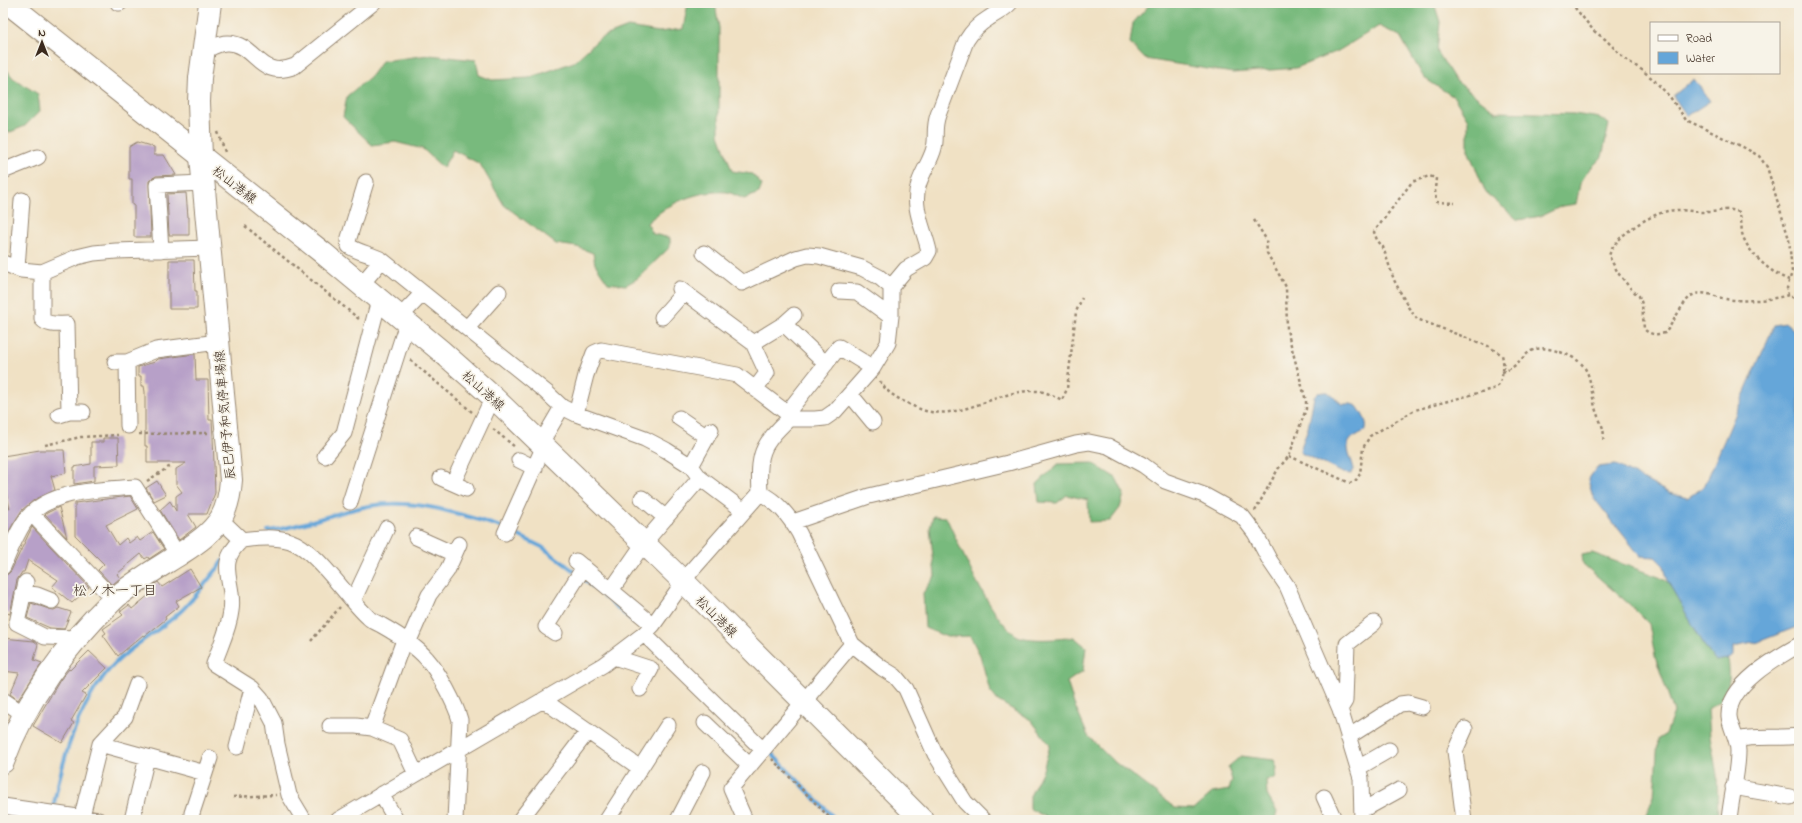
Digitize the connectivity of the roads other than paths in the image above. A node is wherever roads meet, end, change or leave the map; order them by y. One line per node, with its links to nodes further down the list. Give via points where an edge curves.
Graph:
1 (8, 3): 7 (main road, 松山港線)
2 (210, 3): 5 (main road, 辰巳伊予和気停車場線)
3 (373, 3): 5 (street, via 295,66 287,69 269,69 248,51 228,43)
4 (1010, 3): 19 (street, via 977,26 966,41 934,125 934,148 916,194 918,217 929,251 925,258 906,269)
5 (203, 51): 7 (main road, 辰巳伊予和気停車場線, via 199,102)
6 (38, 157): 8 (street)
7 (201, 157): 10 (main road, 辰巳伊予和気停車場線); 18 (main road, 松山港線)
8 (3, 172)
9 (366, 182): 15 (street, via 350,232 349,246)
10 (203, 183): 12 (main road, 辰巳伊予和気停車場線); 13 (street, via 157,185)
11 (22, 200): 16 (street)
12 (209, 248): 13 (street); 28 (main road, 辰巳伊予和気停車場線)
13 (161, 250): 17 (street, via 94,253)
14 (704, 253): 19 (street, via 742,283 807,255 862,268)
15 (382, 260): 18 (street); 22 (street)
16 (10, 266): 17 (street)
17 (42, 272): 36 (street, via 42,319 50,324 67,324)
18 (361, 285): 23 (main road, 松山港線)
19 (891, 287): 25 (street)
20 (839, 291): 25 (street, via 856,292)
21 (499, 292): 27 (street)
22 (423, 293): 26 (street); 27 (street)
23 (379, 300): 26 (main road, 松山港線); 43 (street, via 344,433)
24 (662, 317): 29 (street, via 682,290)
25 (891, 317): 31 (street, via 888,343)
26 (403, 320): 34 (main road, 松山港線); 50 (street)
27 (467, 328): 35 (street)
28 (218, 342): 39 (street, via 156,350 121,362); 54 (main road, 辰巳伊予和気停車場線, via 231,480 227,506)
29 (752, 343): 30 (street, via 789,320); 32 (street, via 767,373)
30 (826, 364): 31 (street, via 839,347); 38 (street)
31 (873, 368): 33 (street)
32 (755, 389): 37 (street, via 736,375 601,350 594,353); 38 (street)
33 (850, 394): 38 (street, via 826,418); 41 (street)
34 (493, 398): 42 (main road, 松山港線); 47 (street)
35 (562, 407): 37 (street); 42 (street)
36 (70, 413)
37 (576, 414): 46 (street, via 645,438)
38 (788, 416): 48 (street, via 761,454)
39 (132, 418)
40 (679, 418): 46 (street, via 709,433)
41 (873, 422)
42 (543, 445): 45 (street); 60 (main road, 松山港線)
43 (325, 456)
44 (519, 460): 45 (street)
45 (535, 468): 57 (street)
46 (696, 472): 51 (street); 53 (street)
47 (454, 484)
48 (760, 493): 51 (street); 55 (street, via 778,505)
49 (642, 498): 53 (street)
50 (350, 502)
51 (744, 511): 63 (street)
52 (32, 514): 61 (street, via 51,501 68,495 135,487); 62 (street, via 27,518 12,545); 66 (street)
53 (666, 518): 60 (street)
54 (220, 519): 59 (street); 61 (main road, 辰巳伊予和気停車場線, via 200,541)
55 (793, 522): 73 (street); 83 (street, via 869,496 1076,444 1089,442 1108,446 1143,465 1165,481 1204,495 1233,510 1248,523 1287,586)
56 (389, 532): 65 (street)
57 (505, 532)
58 (416, 537): 72 (street, via 457,549 447,571 429,594)
59 (242, 540): 65 (street, via 258,538 290,541 302,547); 77 (street, via 233,547 227,566 232,608 214,664)
60 (644, 543): 63 (main road, 松山港線); 64 (street)
61 (178, 555): 66 (main road, 辰巳伊予和気停車場線)
62 (3, 567)
63 (684, 582): 69 (street); 81 (main road, 松山港線)
64 (612, 589): 69 (street); 70 (street, via 580,564 546,627)
65 (351, 599): 72 (street, via 369,619)
66 (114, 600): 71 (main road, 辰巳伊予和気停車場線)
67 (52, 601): 71 (street, via 25,588 17,623 45,637)
68 (1374, 623): 83 (street, via 1347,644 1344,701)
69 (648, 629): 75 (street); 97 (street)
70 (555, 633)
71 (78, 638): 84 (main road, 辰巳伊予和気停車場線, via 57,663)
72 (406, 641): 88 (street); 96 (street, via 428,659 457,711 460,720)
73 (852, 644): 81 (street); 128 (street, via 895,676 906,689 935,754 965,802)
74 (1799, 645): 93 (street, via 1758,670 1731,702 1731,727)
75 (614, 657): 78 (street, via 651,669); 80 (street)
76 (137, 684): 94 (street, via 125,717)
77 (252, 688): 95 (street); 119 (street, via 262,698 274,723 289,794)
78 (640, 689)
79 (3, 700): 84 (street)
80 (543, 700): 90 (street); 96 (street)
81 (803, 701): 97 (street); 127 (main road, 松山港線)
82 (1422, 707): 92 (street, via 1408,703 1400,704)
83 (1340, 709): 92 (street)
84 (24, 715): 101 (main road, 辰巳伊予和気停車場線)
85 (705, 723): 102 (street)
86 (668, 725): 103 (street)
87 (330, 726): 88 (street)
88 (372, 728): 107 (street, via 400,740)
89 (1465, 729): 130 (street, via 1456,751)
90 (588, 731): 103 (street); 123 (street)
91 (1799, 736): 93 (street)
92 (1348, 737): 104 (street)
93 (1737, 740): 108 (street, via 1737,771)
94 (100, 744): 99 (street); 115 (street)
95 (237, 747)
96 (459, 748): 107 (street); 122 (street)
97 (763, 750): 102 (street)
98 (1390, 750): 104 (street)
99 (147, 757): 106 (street); 117 (street)
100 (210, 758): 106 (street)
101 (3, 762)
102 (750, 766): 126 (street, via 732,788)
103 (640, 768): 124 (street)
104 (1358, 768): 114 (street)
105 (703, 772): 125 (street)
106 (205, 773): 118 (street)
107 (416, 774): 110 (street)
108 (1733, 787): 112 (street); 131 (street)
109 (1399, 790): 114 (street, via 1370,806)
110 (381, 794): 120 (street); 121 (street)
111 (1324, 797): 129 (street)
112 (1790, 797)
113 (3, 806): 115 (street)
114 (1362, 814)
115 (82, 819): 116 (street)
116 (98, 820)
117 (132, 820)
118 (192, 820)
119 (304, 820)
120 (338, 820)
121 (396, 820)
122 (455, 820)
123 (520, 820)
124 (607, 820)
125 (678, 820)
126 (745, 820)
127 (922, 820)
128 (983, 820)
129 (1335, 820)
130 (1464, 820)
131 (1729, 820)

